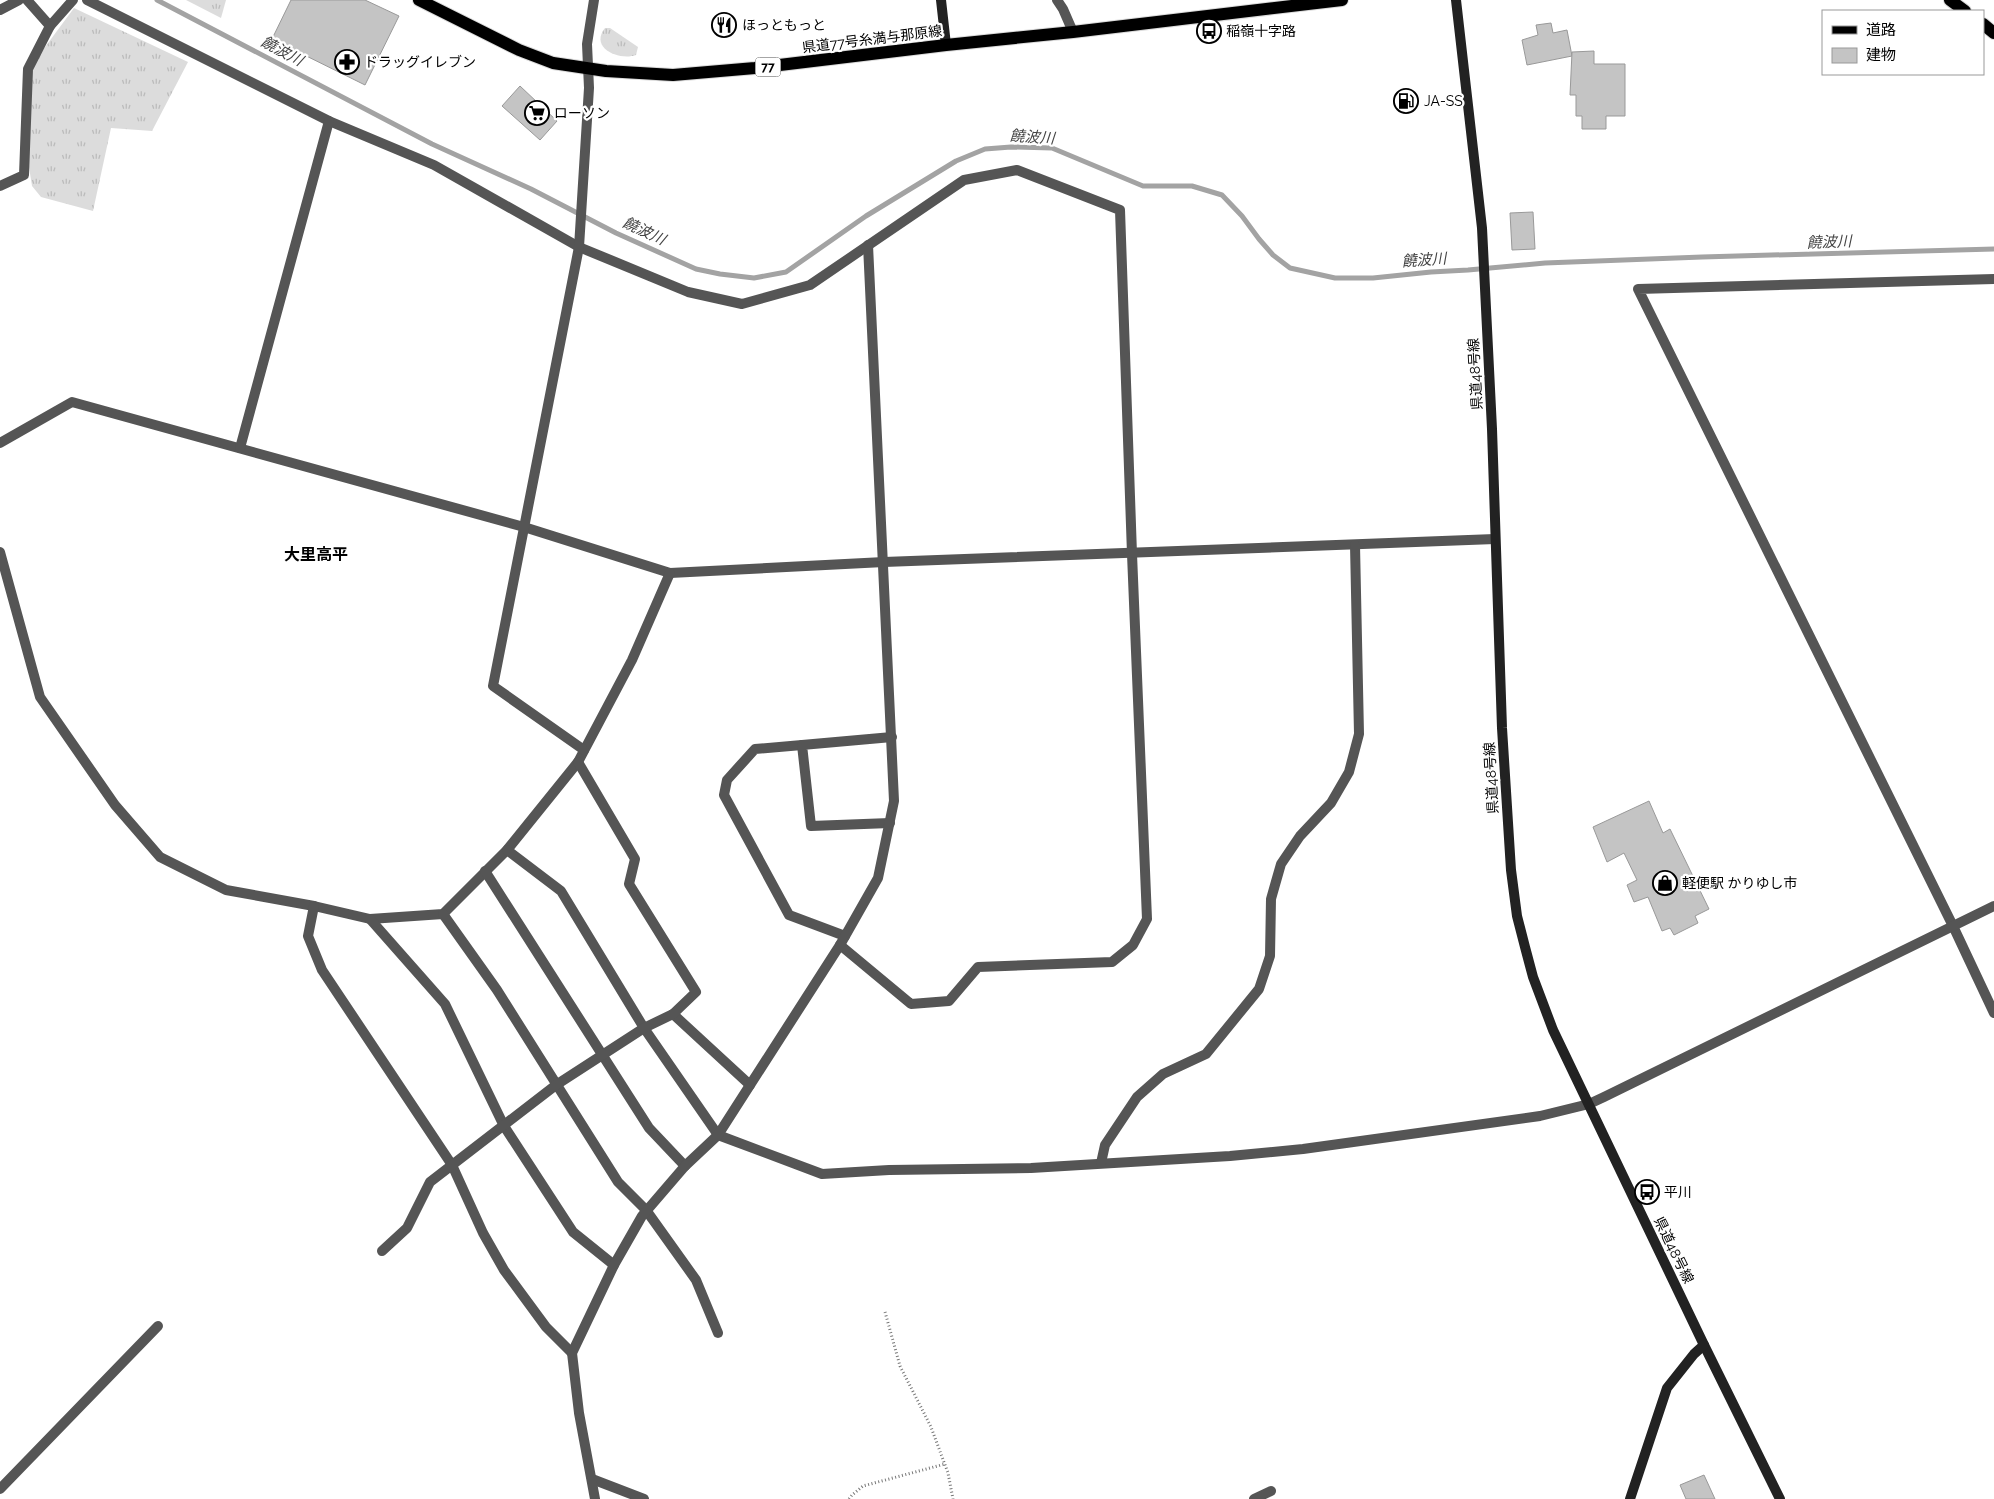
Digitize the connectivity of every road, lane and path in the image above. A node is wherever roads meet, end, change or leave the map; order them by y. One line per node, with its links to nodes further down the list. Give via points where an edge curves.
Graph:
1 (19, 0): 12 (street)
2 (27, 0): 15 (street)
3 (73, 0): 15 (street)
4 (87, 0): 20 (street)
5 (419, 0): 19 (main road, 県道77号糸満与那原線 / 77, via 519,50 553,63)
6 (594, 0): 19 (street, via 587,44)
7 (941, 0): 18 (main road)
8 (1057, 0): 16 (street)
9 (1342, 0): 16 (main road, 県道77号糸満与那原線 / 77)
10 (1456, 0): 28 (main road, 県道48号線, via 1482,228)
11 (1950, 0): 13 (main road)
12 (0, 10)
13 (1964, 10)
14 (1984, 25): 17 (main road)
15 (50, 26): 21 (street, via 28,69 24,175)
16 (1073, 32): 18 (main road, 県道77号糸満与那原線 / 77)
17 (1994, 33)
18 (946, 45): 19 (main road, 県道77号糸満与那原線 / 77, via 714,72 638,74)
19 (589, 70): 23 (street)
20 (329, 121): 23 (street, via 434,165); 26 (street)
21 (0, 186)
22 (868, 245): 23 (street, via 810,285 742,304 688,292); 31 (street, via 964,180 1017,170 1120,210); 32 (street)
23 (579, 247): 27 (street)
24 (1994, 279): 45 (street, via 1638,289)
25 (0, 442): 26 (street, via 72,402)
26 (240, 448): 27 (street)
27 (524, 527): 33 (street); 36 (street, via 492,686)
28 (1495, 539): 29 (street); 53 (main road, 県道48号線, via 1507,824 1517,916 1542,1002)
29 (1355, 545): 31 (street); 56 (street, via 1359,734 1349,772 1331,803 1300,836 1281,864 1271,899 1270,956 1259,989 1206,1054 1163,1074 1137,1097 1105,1145)
30 (0, 552): 41 (street, via 40,697 115,805 160,857 226,890)
31 (1132, 554): 32 (street); 46 (street, via 1147,919 1133,945 1112,962 978,967 949,1002 912,1004)
32 (884, 562): 33 (street); 34 (street)
33 (670, 572): 36 (street, via 632,660)
34 (892, 737): 35 (street); 38 (street, via 894,801)
35 (802, 745): 38 (street, via 811,826); 46 (street, via 755,749 727,780 724,795 789,916)
36 (584, 750): 37 (street)
37 (578, 762): 39 (street); 48 (street, via 635,859 629,884 696,992)
38 (890, 823): 46 (street, via 878,878)
39 (507, 850): 40 (street); 49 (street, via 561,891)
40 (485, 871): 43 (street); 50 (street)
41 (314, 906): 44 (street); 57 (street, via 308,936 322,970)
42 (1994, 906): 45 (street)
43 (443, 914): 44 (street); 52 (street, via 497,990)
44 (370, 919): 54 (street, via 445,1004)
45 (1954, 926): 47 (street); 53 (street)
46 (842, 940): 51 (street)
47 (1994, 1013)
48 (674, 1014): 49 (street); 51 (street)
49 (644, 1028): 50 (street); 55 (street)
50 (602, 1056): 52 (street); 58 (street, via 649,1128)
51 (750, 1085): 55 (street)
52 (556, 1086): 54 (street); 59 (street, via 618,1182)
53 (1589, 1104): 56 (street, via 1540,1116 1303,1149); 65 (main road, 県道48号線)
54 (504, 1126): 57 (street); 61 (street, via 572,1232)
55 (718, 1135): 56 (street, via 822,1174); 58 (street)
56 (1101, 1163)
57 (452, 1165): 60 (street, via 430,1182 407,1228); 66 (street, via 482,1233 504,1270 546,1327)
58 (685, 1166): 59 (street)
59 (646, 1210): 61 (street); 64 (street, via 696,1280)
60 (382, 1251)
61 (614, 1265): 66 (street)
62 (885, 1312): 67 (path, via 900,1366 931,1427)
63 (158, 1326): 69 (street)
64 (718, 1333)
65 (1704, 1345): 76 (main road, via 1673,1378 1665,1393); 77 (main road, 県道48号線)
66 (572, 1353): 68 (street)
67 (945, 1464): 73 (path, via 863,1486); 74 (path)
68 (592, 1479): 71 (street); 72 (street)
69 (0, 1489)
70 (1271, 1491): 75 (street)
71 (595, 1499)
72 (644, 1499)
73 (849, 1499)
74 (953, 1499)
75 (1254, 1499)
76 (1630, 1499)
77 (1780, 1499)

